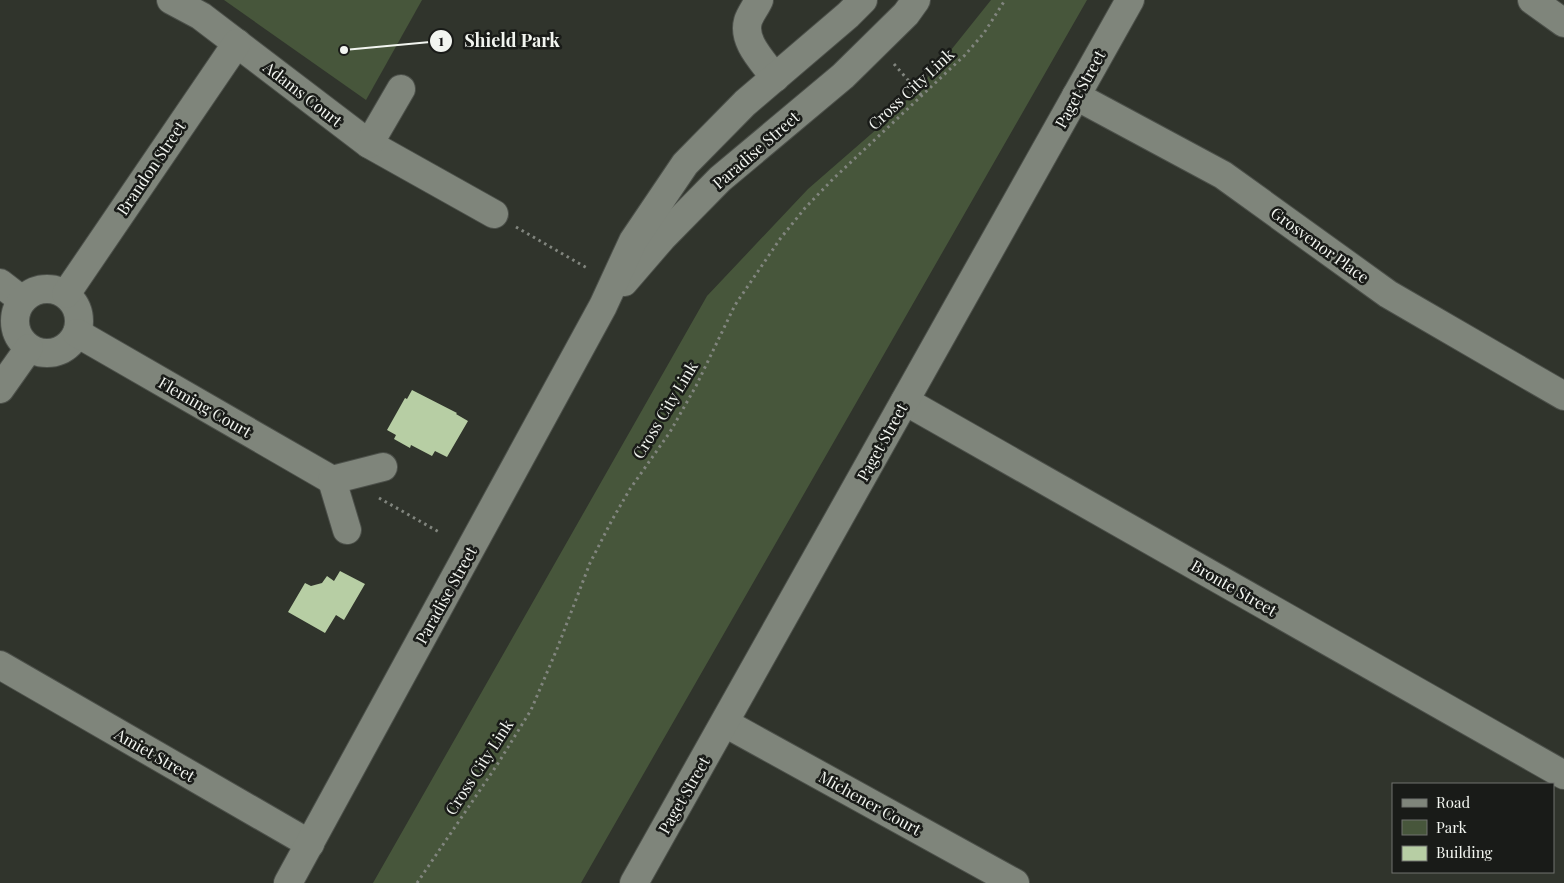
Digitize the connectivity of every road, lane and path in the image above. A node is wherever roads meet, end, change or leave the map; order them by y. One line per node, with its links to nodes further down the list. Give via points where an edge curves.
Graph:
1 (171, 0): 9 (street, Adams Court, via 201,16)
2 (760, 0): 11 (street, via 748,21 748,35 750,43)
3 (863, 0): 11 (street, Paradise Street)
4 (916, 0): 21 (street, Paradise Street, via 843,76 720,179 662,238)
5 (1005, 0): 13 (path, Cross City Link, via 965,55)
6 (1130, 0): 14 (street, Paget Street)
7 (1532, 0): 8 (street)
8 (1564, 23)
9 (237, 43): 15 (street, Adams Court); 19 (street, Brandon Street)
10 (888, 58): 13 (path)
11 (775, 78): 21 (street, Paradise Street, via 745,103 685,164 633,241)
12 (401, 89): 15 (street)
13 (922, 96): 37 (path, Cross City Link, via 805,208 735,305 696,386 630,489 590,563 531,710)
14 (1076, 96): 25 (street, Grosvenor Place, via 1223,175 1388,294); 26 (street, Paget Street)
15 (369, 144): 16 (street, Adams Court)
16 (494, 214): 17 (path)
17 (587, 268)
18 (0, 283): 20 (street)
19 (66, 294): 20 (street, via 52,288 41,289 30,292); 22 (street, via 79,312)
20 (22, 300): 23 (street, via 14,315 14,327)
21 (603, 306): 35 (street, Paradise Street)
22 (77, 333): 23 (street, via 66,347 50,353); 28 (street, Fleming Court)
23 (28, 348): 24 (street)
24 (0, 389)
25 (1564, 396)
26 (905, 401): 33 (street, Paget Street); 34 (street, Bronte Street)
27 (383, 467): 28 (street)
28 (332, 480): 30 (street)
29 (374, 495): 31 (path)
30 (347, 530)
31 (439, 532)
32 (0, 666): 35 (street, Amiet Street)
33 (725, 722): 38 (street, Paget Street); 39 (street, Michener Court)
34 (1564, 776)
35 (310, 844): 36 (street, Paradise Street)
36 (288, 883)
37 (417, 883)
38 (634, 883)
39 (1015, 883)

